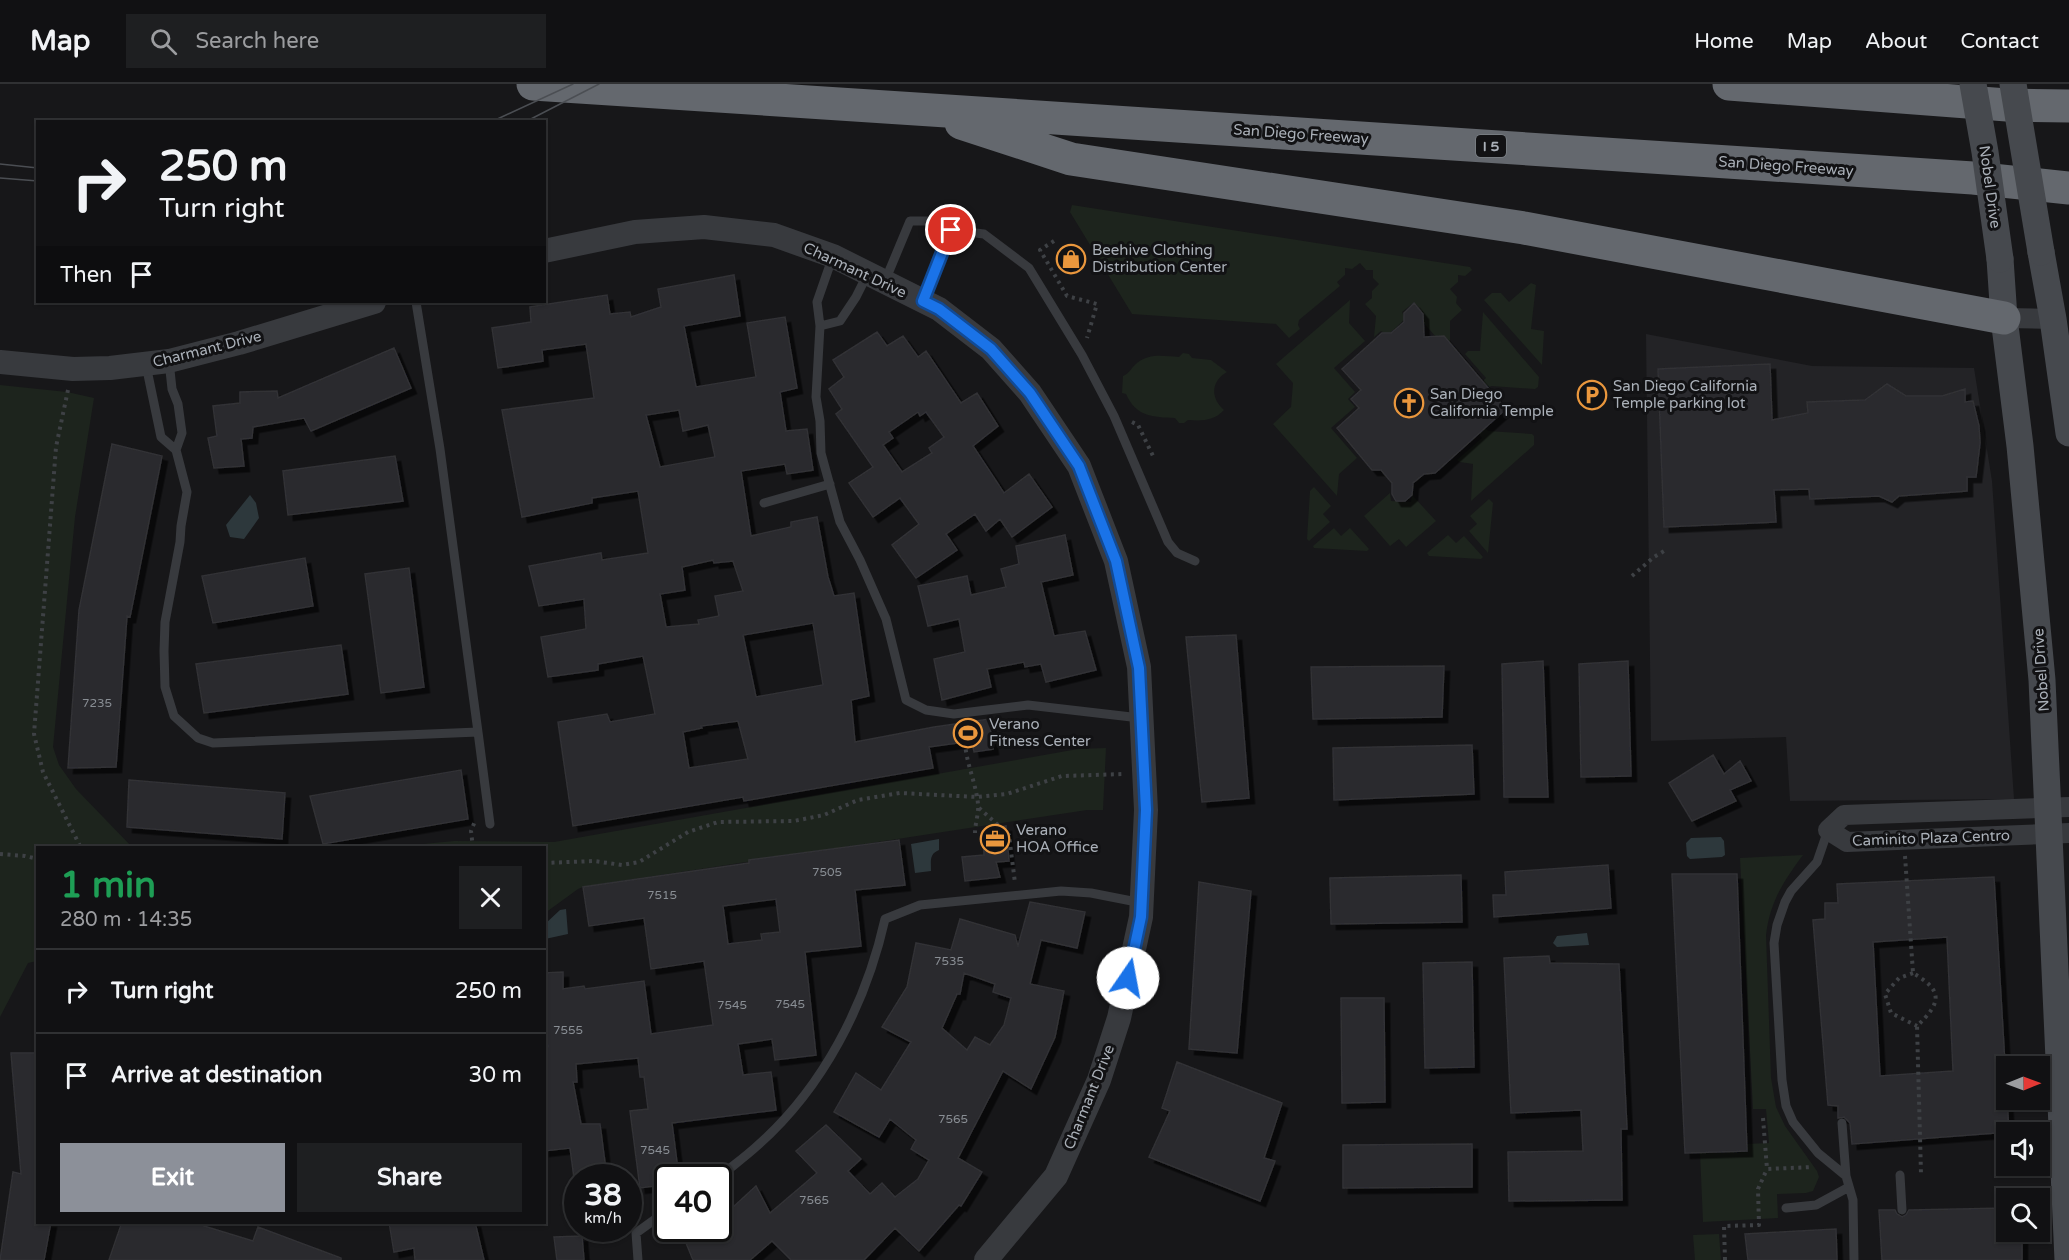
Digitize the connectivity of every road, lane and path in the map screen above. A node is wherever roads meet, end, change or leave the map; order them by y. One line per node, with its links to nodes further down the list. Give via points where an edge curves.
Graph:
1 (533, 84): 6 (highway, San Diego Freeway / I 5)
2 (1729, 84): 5 (highway)
3 (1973, 84): 15 (main road, Nobel Drive, bridge, via 2000,259)
4 (2013, 84): 16 (main road, bridge, via 2041,252)
5 (2069, 106)
6 (913, 108): 7 (highway, San Diego Freeway / I 5, via 1949,176); 15 (highway, via 1071,159 1524,228)
7 (2069, 188)
8 (951, 230): 11 (lane, via 936,221 910,221); 12 (lane); 26 (lane, via 984,234 1029,268 1114,416 1168,542 1177,553)
9 (546, 251): 10 (street, Charmant Drive, via 635,232 704,227 774,235)
10 (833, 256): 11 (street, Charmant Drive); 17 (lane, via 817,302)
11 (877, 277): 12 (street, Charmant Drive); 17 (lane, via 856,297 840,321)
12 (923, 301): 28 (street, Charmant Drive, via 991,349 1030,393 1079,466 1116,561 1139,668)
13 (371, 303): 19 (street, Charmant Drive)
14 (416, 303): 29 (lane)
15 (2004, 318): 16 (street); 34 (main road, Nobel Drive)
16 (2061, 320): 21 (main road)
17 (820, 326): 23 (lane, via 816,397 821,453)
18 (0, 362): 20 (street, Charmant Drive)
19 (157, 363): 20 (street, Charmant Drive); 22 (lane, via 178,404 182,433); 22 (lane, via 161,437)
20 (73, 369): 39 (path, via 56,447 34,734 43,772)
21 (2069, 433)
22 (176, 450): 29 (lane, via 187,492 165,622 165,687 174,716 198,738 213,743)
23 (830, 484): 24 (lane); 28 (lane, via 840,522 886,619 906,699 926,710 954,714 1028,705)
24 (764, 503)
25 (1664, 551): 27 (path)
26 (1195, 561)
27 (1632, 576)
28 (1142, 718): 31 (street, Charmant Drive)
29 (478, 732): 35 (lane)
30 (965, 742): 32 (path)
31 (1144, 773): 32 (path, via 1062,776 1007,794); 44 (street, Charmant Drive)
32 (977, 797): 33 (path); 42 (path, via 900,793 858,800 824,815 794,821 718,822 688,832 639,862)
33 (979, 808): 37 (path); 43 (path, via 1009,835)
34 (2059, 820): 36 (street, Caminito Plaza Centro, via 1845,814); 38 (street, Caminito Plaza Centro); 63 (main road, Nobel Drive)
35 (490, 824)
36 (1828, 830): 38 (street, Caminito Plaza Centro, via 1847,842); 49 (lane, via 1817,862 1785,902 1774,942 1786,1106 1793,1122)
37 (975, 833)
38 (1904, 840): 45 (path)
39 (80, 846)
40 (0, 854): 41 (path)
41 (36, 859)
42 (546, 863)
43 (1016, 894): 44 (lane, via 1091,893); 50 (lane, via 921,905 885,920 863,993 823,1070 792,1110)
44 (1142, 903): 60 (street, Charmant Drive, via 1119,1018 1099,1080 1056,1176)
45 (1913, 973): 46 (path, via 1929,982 1936,997 1932,1012); 46 (path, via 1899,978 1885,994 1891,1013)
46 (1917, 1026): 52 (path)
47 (1763, 1118): 51 (path)
48 (1842, 1123): 54 (lane)
49 (1828, 1162): 51 (path, via 1811,1168); 54 (lane)
50 (732, 1167)
51 (1767, 1169): 61 (path, via 1758,1189 1759,1224 1724,1226)
52 (1921, 1174)
53 (1900, 1175): 57 (lane)
54 (1846, 1176): 55 (lane)
55 (1849, 1187): 56 (lane, via 1816,1205); 62 (lane, via 1853,1200)
56 (1786, 1208)
57 (1902, 1210)
58 (654, 1220): 59 (lane, via 636,1233)
59 (638, 1260)
60 (986, 1260)
61 (1725, 1260)
62 (1854, 1260)
63 (2068, 1260)

